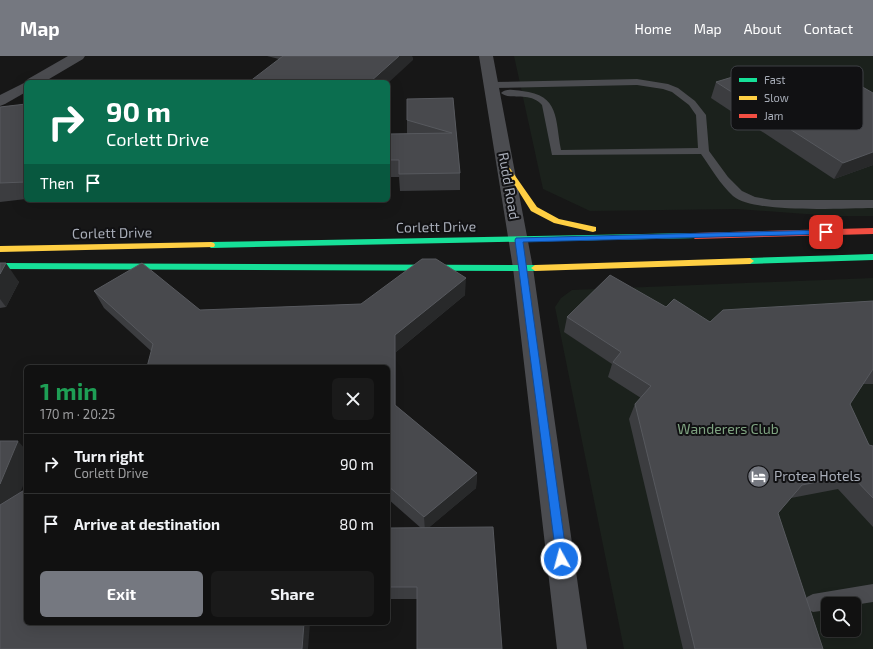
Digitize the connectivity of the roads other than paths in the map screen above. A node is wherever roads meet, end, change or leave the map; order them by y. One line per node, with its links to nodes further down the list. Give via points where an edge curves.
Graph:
1 (78, 56): 3 (street)
2 (486, 56): 5 (street, Rudd Road)
3 (36, 80)
4 (24, 87): 6 (street)
5 (492, 89): 7 (lane, via 525,94 545,102 556,153); 7 (lane, via 637,82 665,86 692,103 701,116); 8 (street, Rudd Road)
6 (0, 101)
7 (704, 151): 9 (lane, via 738,194 752,200 772,204)
8 (506, 168): 11 (main road, via 534,209 557,222); 12 (street, Rudd Road)
9 (873, 204)
10 (873, 231): 11 (main road, Corlett Drive)
11 (656, 237): 12 (main road, Corlett Drive)
12 (519, 240): 13 (main road, Corlett Drive); 16 (street, Rudd Road)
13 (0, 249)
14 (873, 257): 16 (main road)
15 (0, 266): 16 (main road)
16 (523, 268): 19 (street, Rudd Road)
17 (873, 592): 18 (lane)
18 (814, 603)
19 (572, 649)

